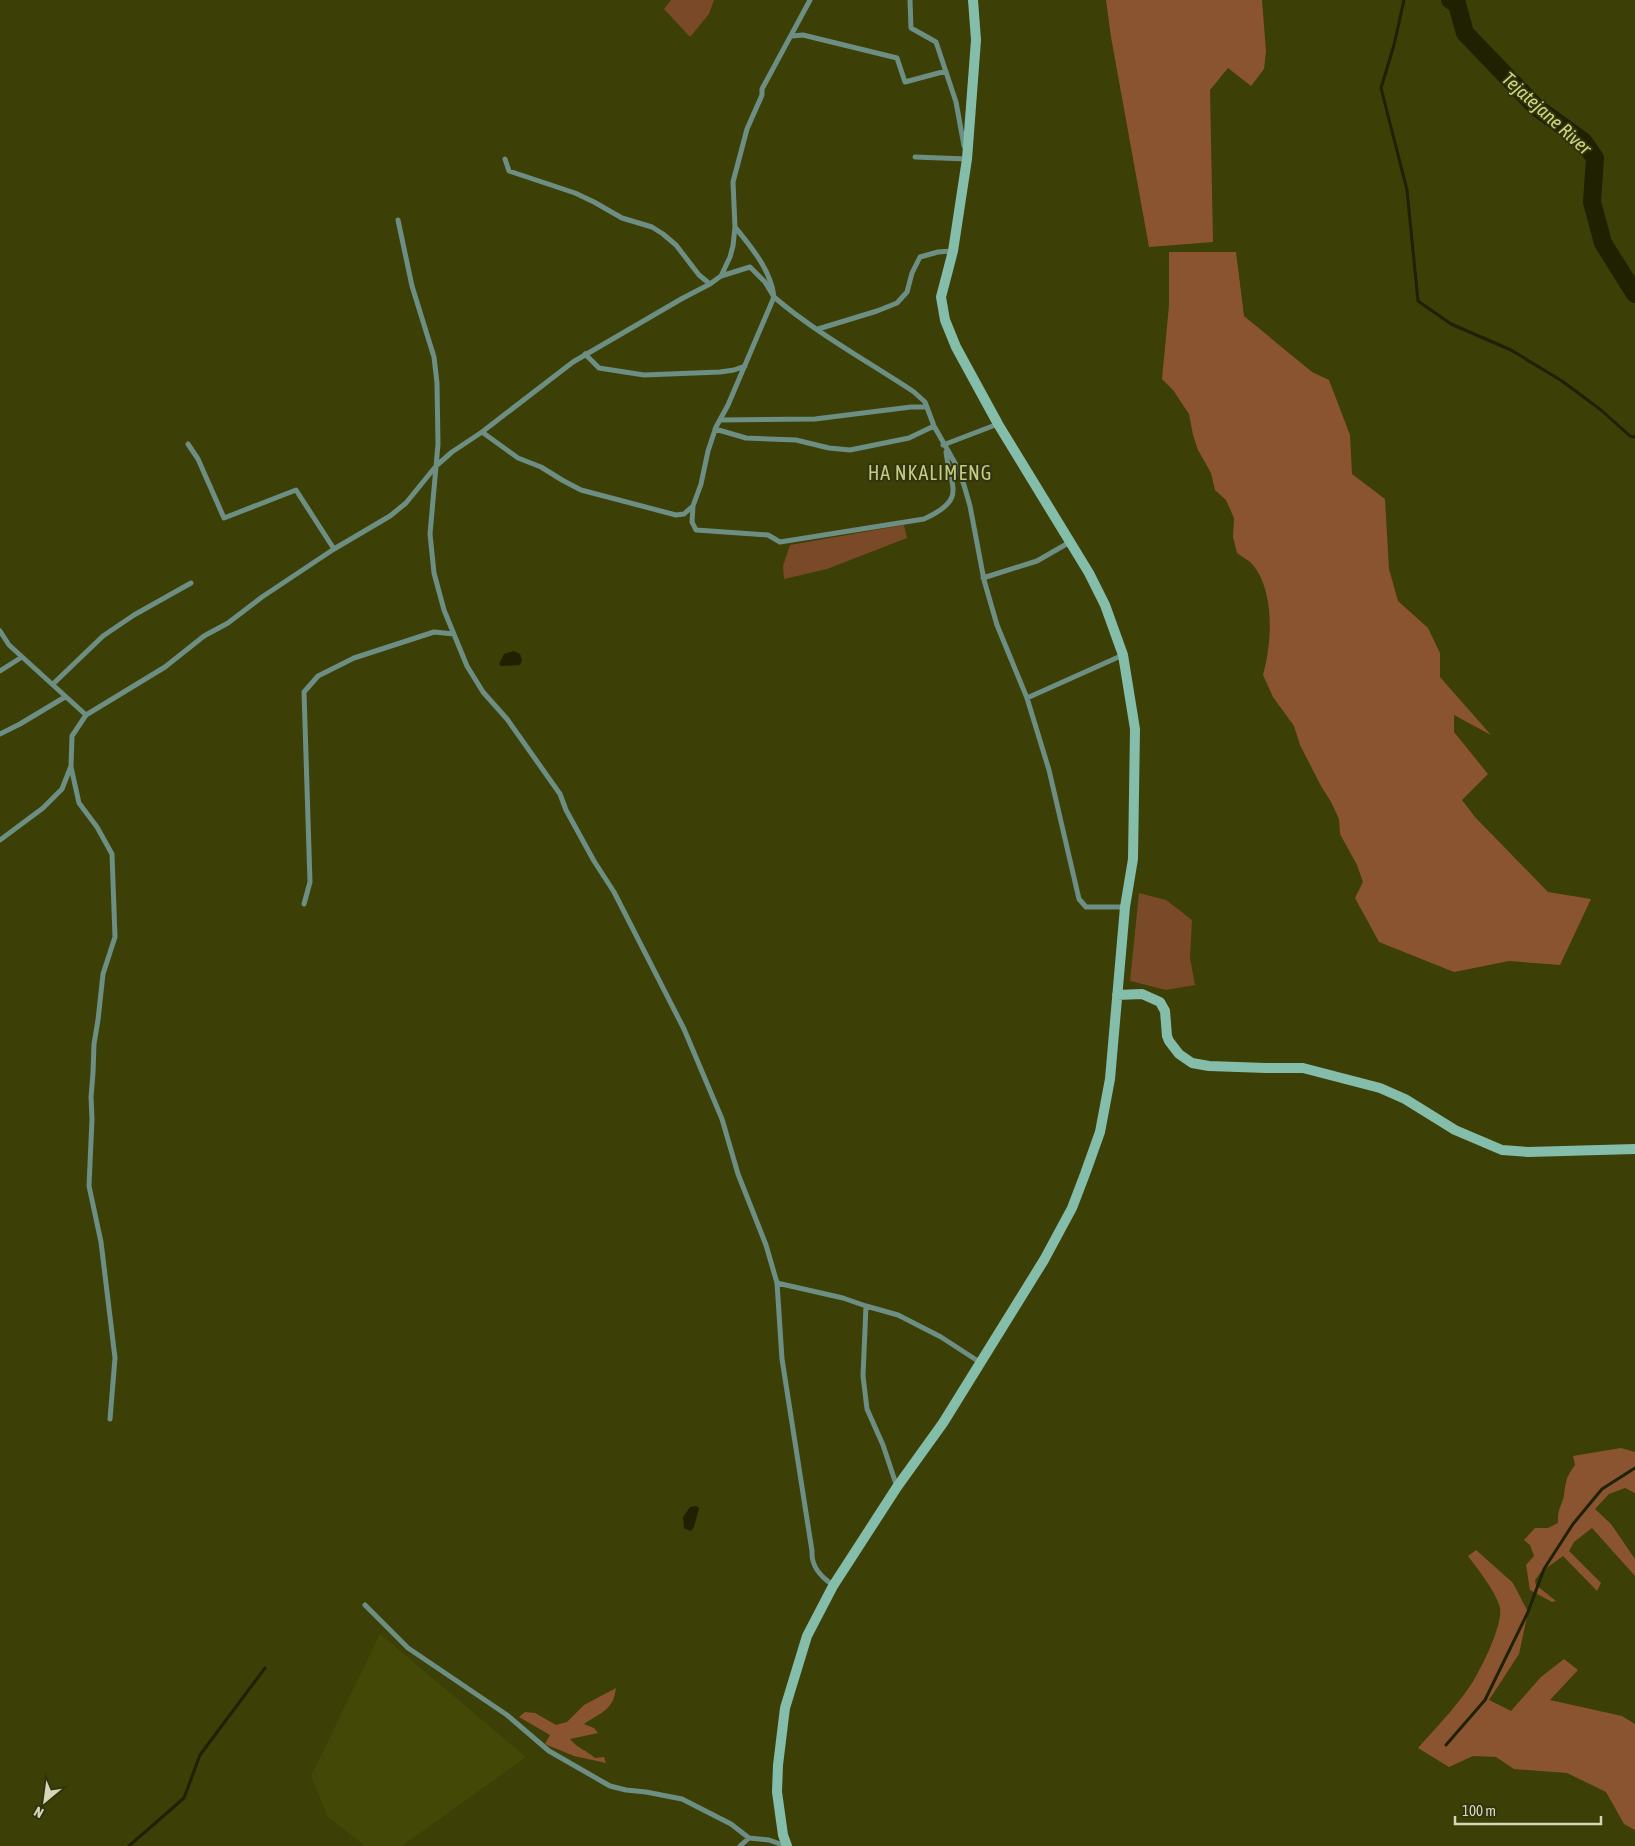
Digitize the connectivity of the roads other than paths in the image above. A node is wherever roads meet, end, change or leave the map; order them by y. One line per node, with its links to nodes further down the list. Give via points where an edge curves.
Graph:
1 (810, 0): 4 (street)
2 (910, 0): 5 (street, via 911,28 936,42)
3 (973, 0): 8 (main road, via 976,40)
4 (792, 36): 5 (street, via 803,35 897,58 906,82); 10 (street, via 762,89 747,130 733,182)
5 (946, 71): 8 (street, via 956,102)
6 (915, 158): 8 (street)
7 (505, 159): 13 (street, via 509,171 576,193 617,216 643,223 663,234)
8 (967, 159): 11 (main road)
9 (398, 220): 26 (street, via 412,286 434,357 437,383)
10 (735, 227): 12 (street, via 730,257); 14 (street, via 759,258 773,286)
11 (953, 251): 15 (street, via 920,257 907,292 897,303); 20 (main road, via 941,297 944,320)
12 (721, 276): 13 (street); 14 (street, via 750,267)
13 (710, 284): 16 (street)
14 (774, 297): 15 (street); 17 (street)
15 (818, 329): 18 (street, via 914,392)
16 (585, 354): 17 (street, via 600,368 644,375 720,372); 23 (street)
17 (745, 366): 19 (street)
18 (927, 407): 19 (street, via 815,419); 21 (street)
19 (720, 420): 22 (street)
20 (998, 424): 25 (street); 28 (main road)
21 (934, 426): 22 (street, via 908,438 850,450 796,440 746,438); 25 (street)
22 (716, 429): 27 (street)
23 (482, 432): 26 (street); 27 (street, via 518,458 581,490 676,515 684,514)
24 (188, 444): 29 (street, via 224,518 296,490)
25 (944, 447): 27 (street, via 955,489 940,512 924,519 780,542 768,535 696,530 692,522); 30 (street, via 964,485)
26 (436, 466): 29 (street, via 406,503); 33 (street, via 430,534 434,573)
27 (693, 506)
28 (1071, 542): 30 (street, via 1036,561); 34 (main road, via 1105,605)
29 (334, 549): 40 (street, via 262,596 228,623 204,636 165,667)
30 (983, 578): 39 (street, via 997,624)
31 (191, 584): 37 (street, via 102,636)
32 (0, 631): 35 (street)
33 (454, 634): 44 (street, via 434,632 354,658 318,676 304,692 310,882); 48 (street, via 467,666 483,692 507,718 560,794 633,926 684,1029 722,1119)
34 (1123, 655): 39 (street); 45 (main road, via 1135,729 1133,859)
35 (22, 657): 36 (street); 37 (street)
36 (0, 671)
37 (53, 684): 38 (street)
38 (65, 697): 40 (street); 41 (street)
39 (1028, 698): 45 (street, via 1080,899 1086,907)
40 (86, 715): 42 (street, via 72,736)
41 (0, 734)
42 (71, 766): 43 (street, via 62,790); 51 (street, via 79,803 112,854 115,937 103,974 94,1044 89,1186 101,1242 115,1358)
43 (0, 840)
44 (304, 904)
45 (1125, 907): 46 (main road)
46 (1117, 995): 47 (main road, via 1142,994 1160,1002 1165,1011 1169,1041 1192,1063 1303,1068 1380,1088 1405,1099 1455,1130 1502,1150); 50 (main road, via 1110,1079 1100,1132 1085,1174 1072,1208 1044,1260)
47 (1635, 1148)
48 (777, 1283): 49 (street); 53 (street, via 782,1359 811,1559 820,1576)
49 (866, 1306): 50 (street, via 898,1315 941,1337); 52 (street, via 863,1376 867,1409)
50 (981, 1364): 52 (main road)
51 (110, 1419)
52 (897, 1488): 53 (main road)
53 (834, 1586): 57 (main road, via 807,1636 785,1708 777,1792)
54 (365, 1605): 55 (street, via 408,1648 507,1715 549,1751 610,1786 682,1799 731,1824)
55 (749, 1838): 56 (street); 57 (street)
56 (740, 1846)
57 (786, 1846)

